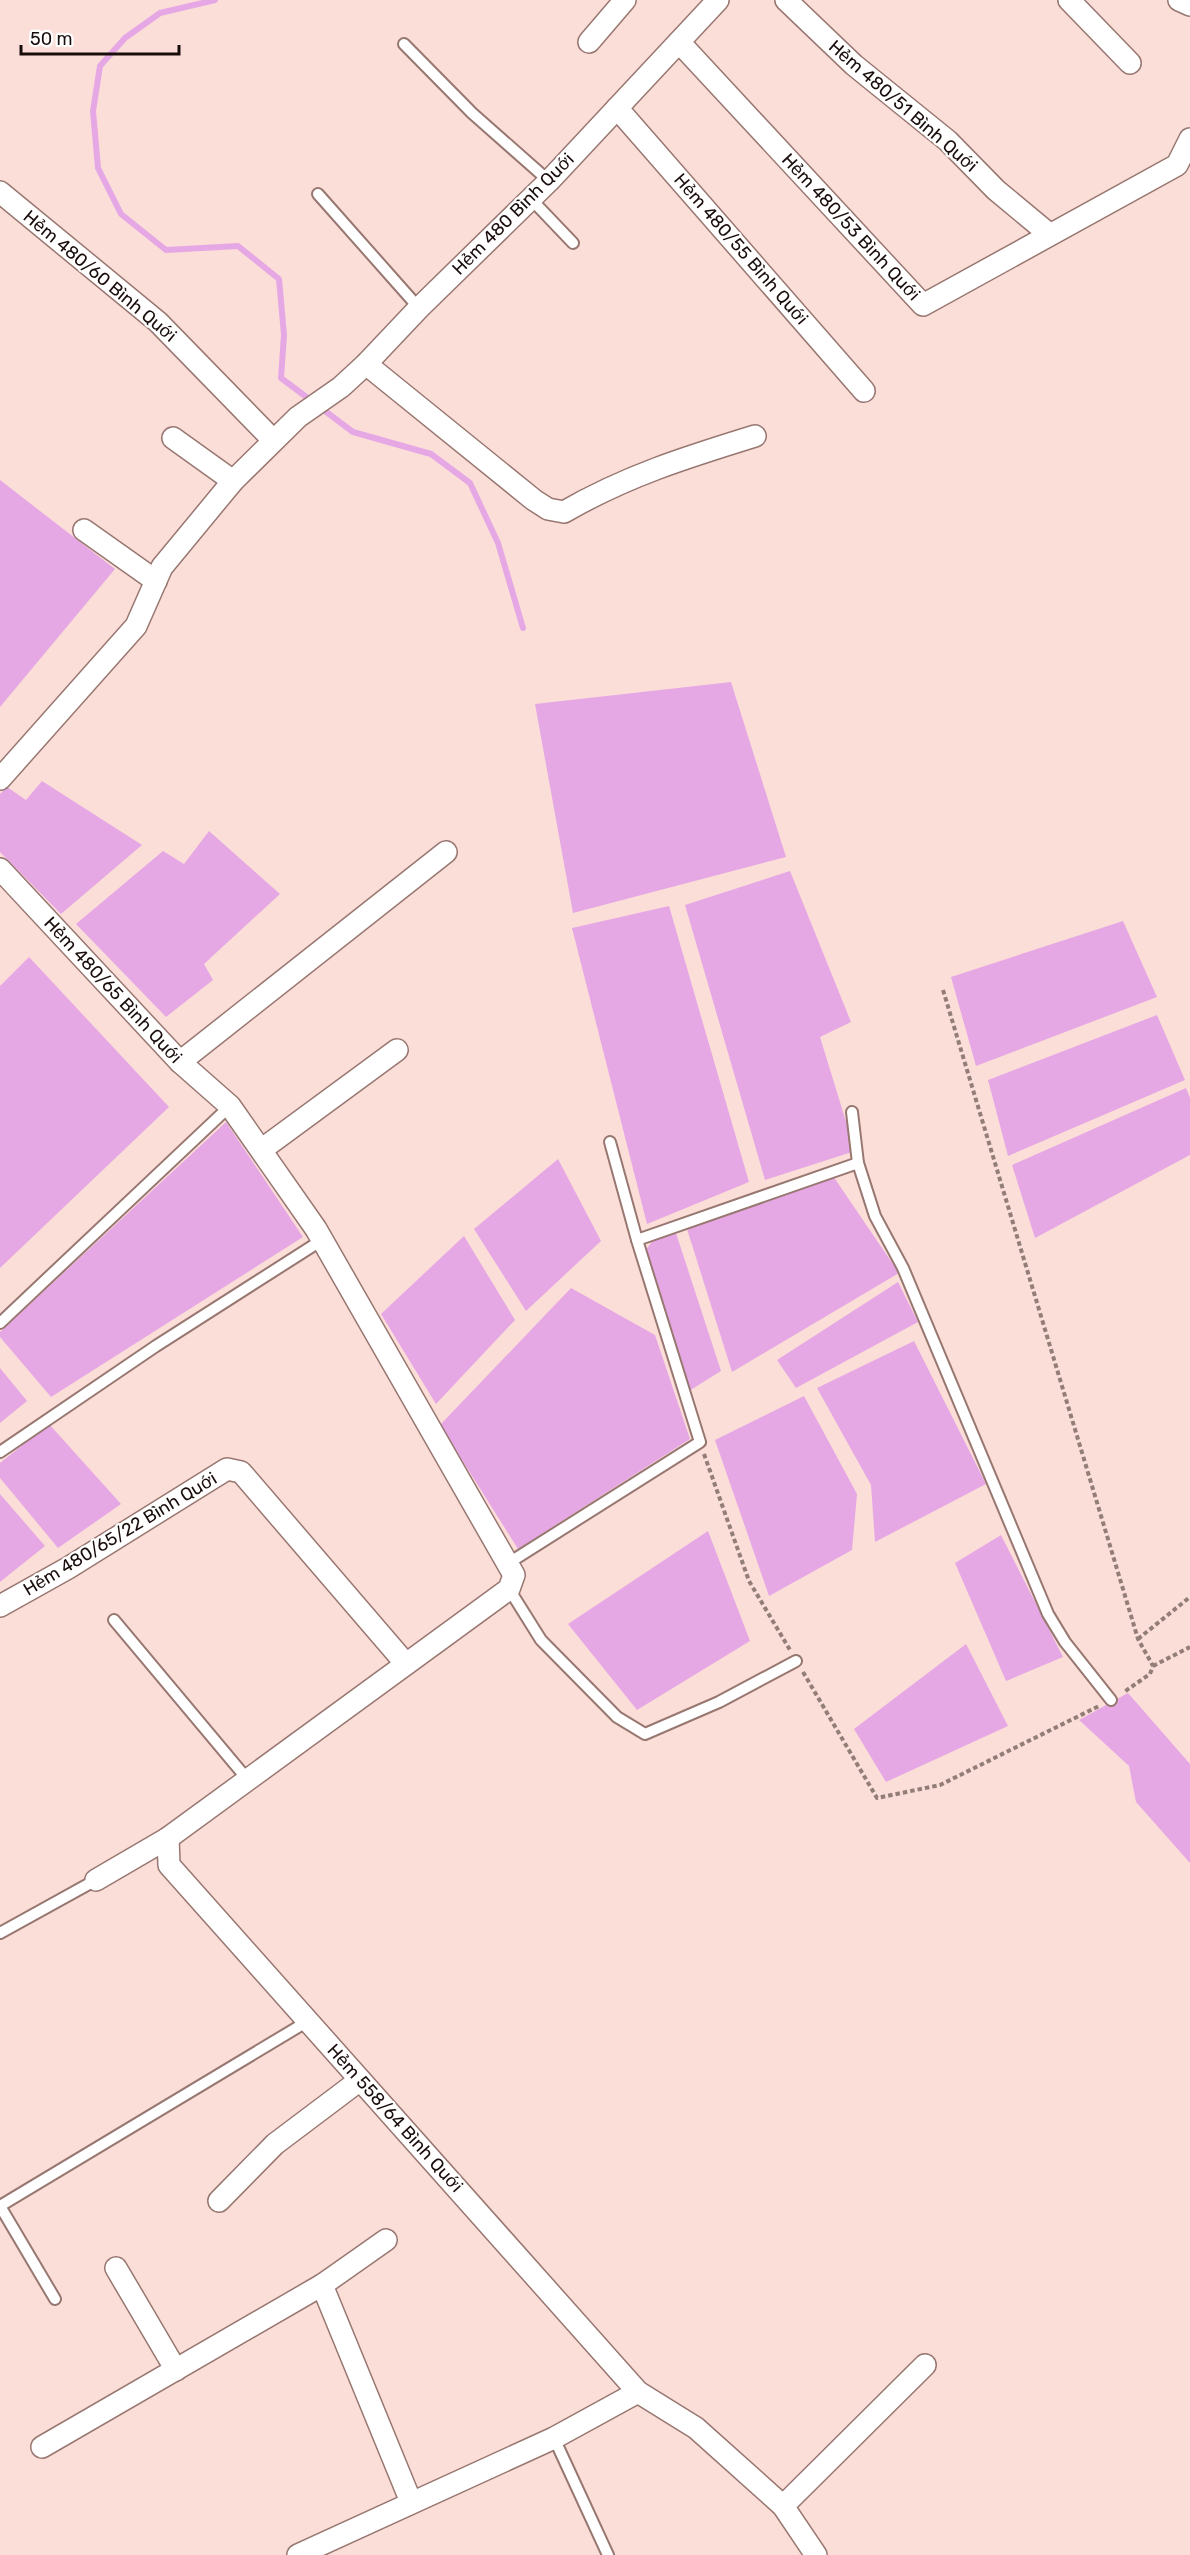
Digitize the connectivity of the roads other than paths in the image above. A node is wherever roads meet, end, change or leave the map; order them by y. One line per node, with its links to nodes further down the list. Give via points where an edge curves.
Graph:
1 (625, 0): 7 (street)
2 (718, 0): 8 (street, Hẻm 480 Bình Quới)
3 (786, 0): 17 (street, Hẻm 480/51 Bình Quới, via 854,65 948,141 996,190)
4 (1069, 0): 10 (street)
5 (1179, 0): 6 (street)
6 (1190, 5)
7 (589, 42)
8 (679, 42): 11 (street, Hẻm 480 Bình Quới); 17 (street, Hẻm 480/53 Bình Quới, via 923,305)
9 (404, 44): 13 (lane)
10 (1130, 63)
11 (617, 108): 13 (street, Hẻm 480 Bình Quới); 21 (street, Hẻm 480/55 Bình Quới)
12 (1190, 139): 17 (street, Hẻm 480/53 Bình Quới, via 1177,165)
13 (549, 181): 16 (street, Hẻm 480 Bình Quới)
14 (0, 192): 24 (street, Hẻm 480/60 Bình Quới, via 158,322)
15 (318, 194): 19 (lane)
16 (531, 199): 18 (lane); 19 (street, Hẻm 480 Bình Quới)
17 (1049, 234)
18 (573, 243)
19 (419, 308): 20 (street, Hẻm 480 Bình Quới)
20 (366, 364): 22 (street, via 534,500 548,509 564,512 658,466); 24 (street, Hẻm 480 Bình Quới)
21 (864, 391)
22 (755, 436)
23 (173, 438): 25 (street)
24 (273, 440): 25 (street, Hẻm 480 Bình Quới)
25 (233, 481): 27 (street, Hẻm 480 Bình Quới, via 162,567)
26 (84, 530): 27 (street)
27 (156, 581): 28 (street, Hẻm 480 Bình Quới, via 136,626)
28 (0, 779)
29 (447, 852): 32 (street)
30 (0, 869): 32 (street, Hẻm 480/65 Bình Quới)
31 (397, 1050): 36 (street)
32 (180, 1062): 33 (street, Hẻm 480/65 Bình Quới)
33 (230, 1106): 36 (street, Hẻm 480/65 Bình Quới); 40 (lane)
34 (852, 1112): 37 (lane)
35 (610, 1142): 39 (lane)
36 (261, 1150): 38 (street, Hẻm 480/65 Bình Quới)
37 (858, 1163): 39 (lane); 48 (lane, via 875,1216 903,1268 1048,1614)
38 (322, 1240): 41 (lane); 42 (street, Hẻm 480/65 Bình Quới)
39 (637, 1240): 42 (lane, via 700,1442)
40 (0, 1323)
41 (0, 1452)
42 (507, 1564): 43 (street, via 514,1575)
43 (509, 1589): 46 (lane, via 541,1640 617,1717 645,1734 719,1702); 47 (street)
44 (0, 1606): 47 (street, Hẻm 480/65/22 Bình Quới, via 227,1469 241,1472)
45 (114, 1620): 49 (lane)
46 (796, 1661)
47 (406, 1664): 49 (street)
48 (1111, 1700)
49 (248, 1780): 50 (street)
50 (168, 1838): 51 (street); 53 (street, Hẻm 558/64 Bình Quới, via 169,1865)
51 (96, 1880): 52 (lane)
52 (0, 1934)
53 (308, 2021): 54 (street, Hẻm 558/64 Bình Quới); 56 (lane)
54 (360, 2080): 55 (street, via 275,2144); 63 (street, Hẻm 558/64 Bình Quới)
55 (219, 2201)
56 (0, 2206): 60 (lane)
57 (386, 2240): 59 (street)
58 (116, 2268): 62 (street)
59 (322, 2285): 62 (street); 66 (street)
60 (54, 2299)
61 (925, 2365): 67 (street)
62 (176, 2370): 65 (street)
63 (638, 2392): 64 (street); 67 (street, Hẻm 558/64 Bình Quới, via 696,2428)
64 (554, 2438): 66 (street); 69 (lane)
65 (42, 2447)
66 (411, 2502): 68 (street)
67 (783, 2506): 70 (street, Hẻm 558/64 Bình Quới)
68 (298, 2555)
69 (608, 2555)
70 (816, 2555)

